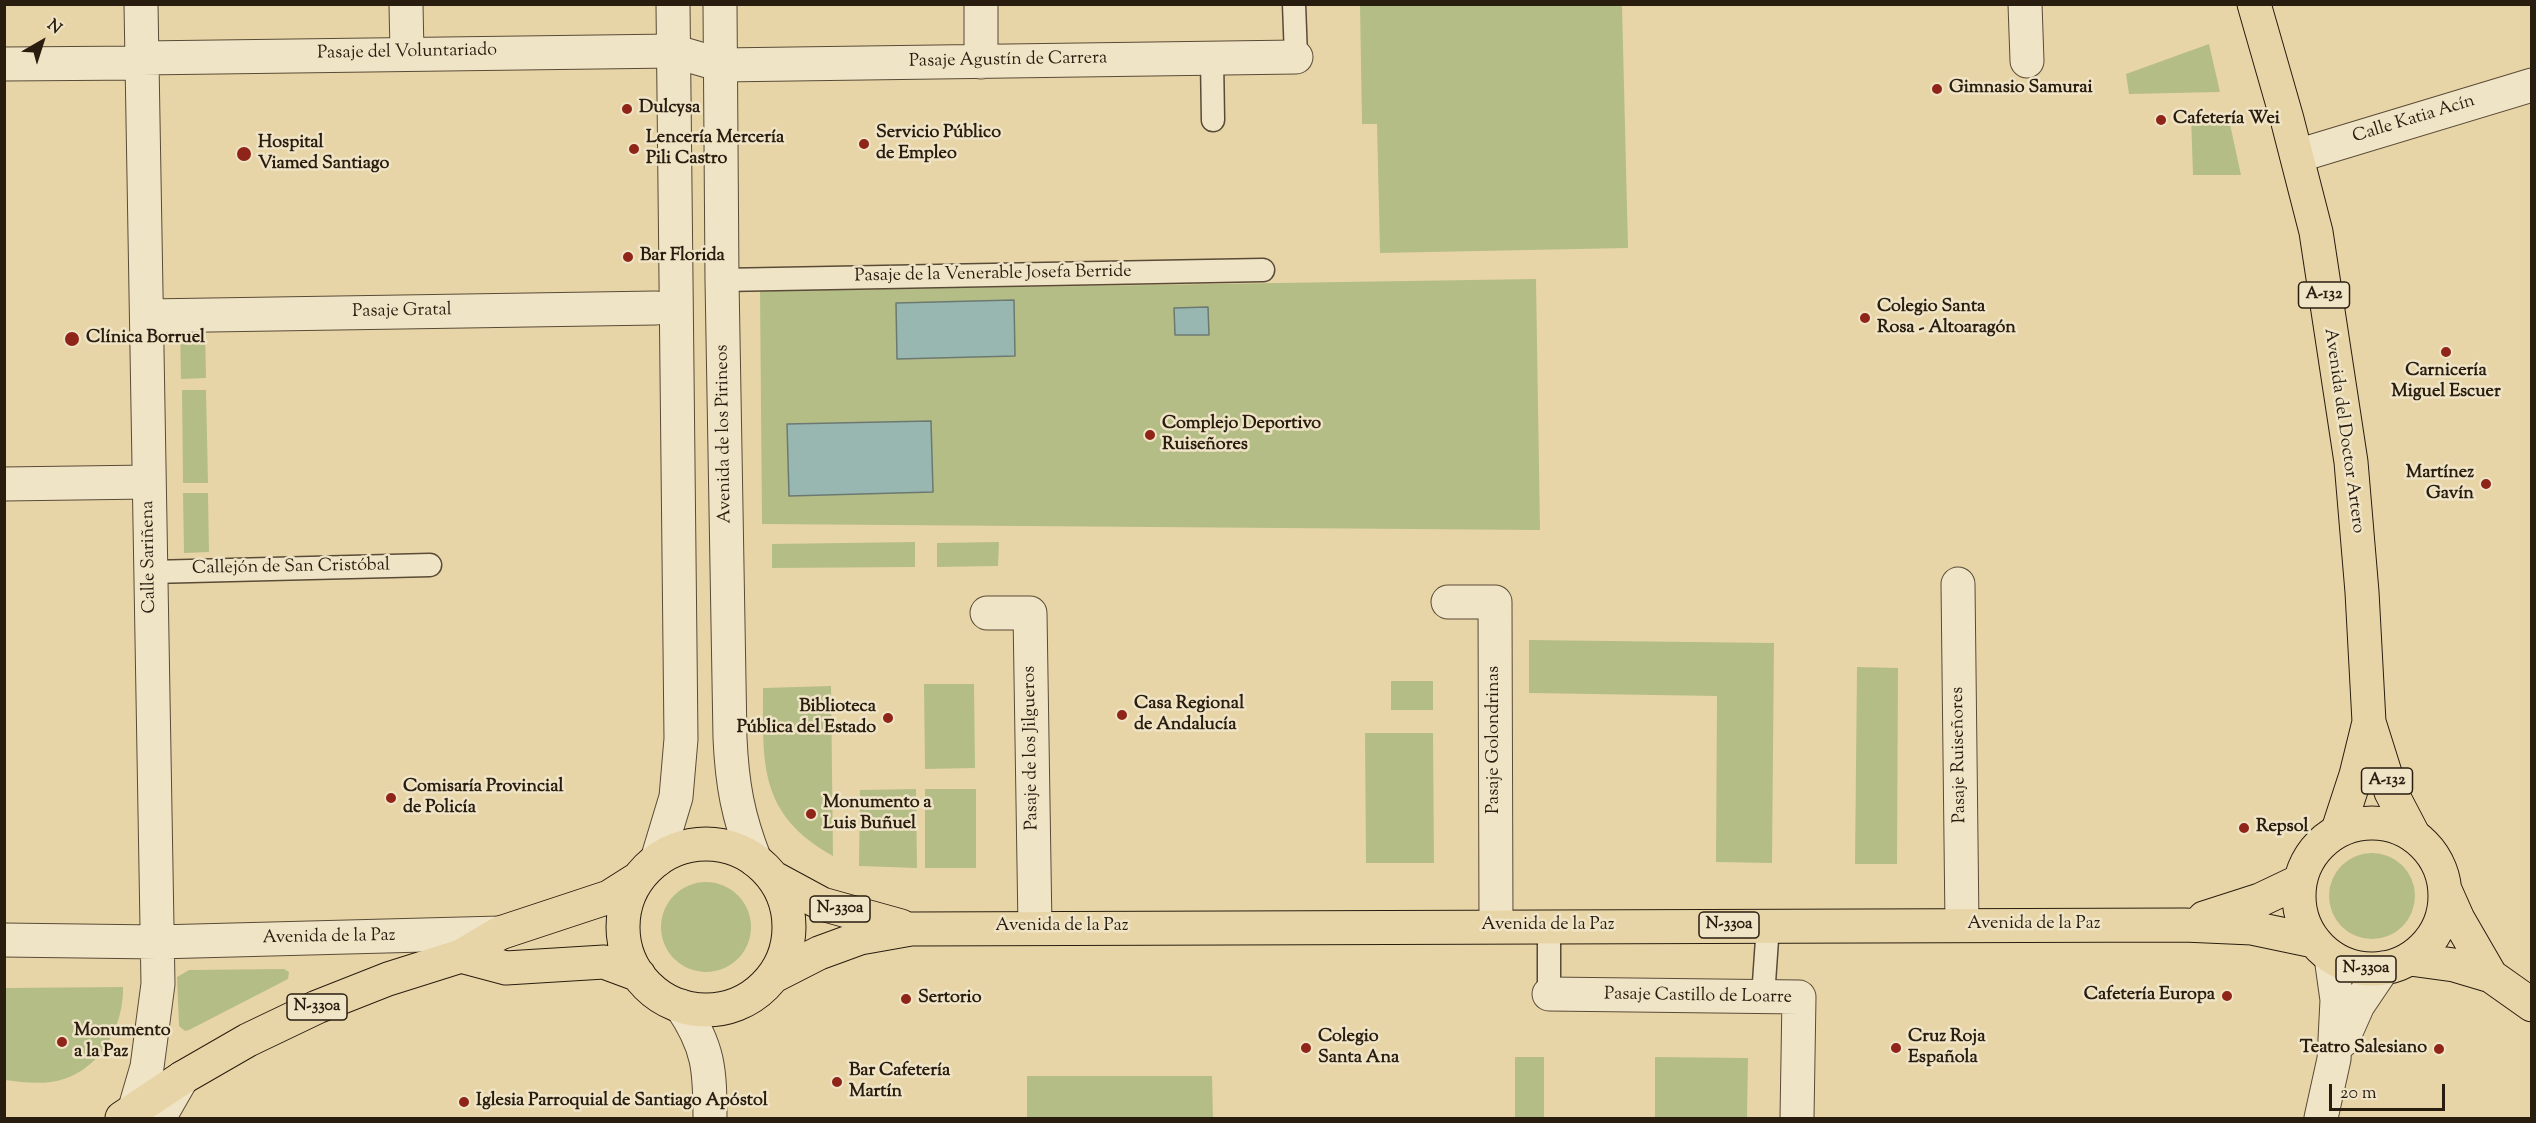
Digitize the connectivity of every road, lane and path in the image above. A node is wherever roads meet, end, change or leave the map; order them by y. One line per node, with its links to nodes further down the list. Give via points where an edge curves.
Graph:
1 (141, 4): 13 (street, Calle Sariñena)
2 (406, 4): 10 (street)
3 (673, 4): 9 (street)
4 (720, 4): 17 (street, Avenida de los Pirineos)
5 (981, 4): 15 (street)
6 (1294, 4): 11 (lane)
7 (2025, 4): 14 (street)
8 (2254, 4): 20 (main road, Avenida del Doctor Artero / A-132)
9 (673, 51): 10 (street, Pasaje del Voluntariado); 17 (street, Pasaje del Voluntariado); 35 (street, via 681,739 676,797)
10 (407, 53): 13 (street, Pasaje del Voluntariado)
11 (1296, 57): 12 (street, Pasaje Agustín de Carrera)
12 (1212, 58): 15 (street, Pasaje Agustín de Carrera); 19 (lane)
13 (142, 60): 16 (street, Pasaje del Voluntariado); 24 (street, Calle Sariñena)
14 (2027, 61)
15 (981, 62): 17 (street, Pasaje Agustín de Carrera)
16 (4, 64)
17 (721, 65): 22 (street, Avenida de los Pirineos)
18 (2532, 85): 20 (street, Calle Katia Acín)
19 (1213, 120)
20 (2297, 156): 32 (main road, Avenida del Doctor Artero / A-132, via 2316,232 2350,462)
21 (1263, 270): 22 (lane, Pasaje de la Venerable Josefa Berride)
22 (722, 280): 36 (street, Avenida de los Pirineos, via 732,774 741,826)
23 (656, 308): 24 (street, Pasaje Gratal)
24 (147, 316): 25 (street, Calle Sariñena)
25 (149, 482): 26 (street); 28 (street, Calle Sariñena)
26 (4, 484)
27 (430, 565): 28 (lane, Callejón de San Cristóbal)
28 (151, 572): 48 (street, Calle Sariñena)
29 (1958, 584): 41 (street, Pasaje Ruiseñores)
30 (1448, 602): 43 (street, Pasaje Golondrinas, via 1495,602)
31 (987, 613): 44 (street, Pasaje de los Jilgueros, via 1030,613)
32 (2369, 722): 33 (main road, Avenida del Doctor Artero / A-132); 34 (main road, Avenida del Doctor Artero / A-132, via 2391,792)
33 (2338, 831): 34 (main road, N-330a, via 2363,822 2380,823); 37 (main road, N-330a, via 2317,846)
34 (2414, 836): 38 (main road, N-330a, via 2432,854)
35 (648, 869): 36 (main road, N-330a, via 680,848 706,844 732,848); 46 (main road, Avenida de la Paz / N-330a, via 609,897); 52 (main road, N-330a, via 627,901 623,927 627,952)
36 (764, 869): 45 (main road, Avenida de la Paz / N-330a, via 822,904); 53 (main road, N-330a, via 785,902 789,927 786,953)
37 (2300, 881): 42 (main road, Avenida de la Paz / N-330a, via 2260,900); 49 (main road, N-330a, via 2299,911 2305,927)
38 (2445, 892): 51 (main road, N-330a, via 2444,912 2429,943); 54 (main road, N-330a)
39 (1549, 925): 40 (main road, Avenida de la Paz / N-330a); 43 (main road, Avenida de la Paz / N-330a); 55 (lane)
40 (1768, 925): 41 (main road, Avenida de la Paz / N-330a); 56 (lane)
41 (1962, 925): 42 (main road, Avenida de la Paz / N-330a)
42 (2184, 925): 49 (main road, Avenida de la Paz / N-330a, via 2252,928)
43 (1496, 926): 44 (main road, Avenida de la Paz / N-330a)
44 (1035, 927): 45 (main road, Avenida de la Paz / N-330a)
45 (911, 928): 53 (main road, Avenida de la Paz / N-330a, via 860,938)
46 (500, 933): 48 (street, Avenida de la Paz); 50 (main road, Avenida de la Paz / N-330a)
47 (4, 940): 48 (street, Avenida de la Paz)
48 (158, 942): 60 (street, Calle Sariñena, via 154,1026)
49 (2322, 949): 51 (main road, N-330a, via 2356,968); 59 (street, via 2337,1000)
50 (461, 956): 52 (main road, N-330a, via 506,968 604,962); 60 (main road, Avenida de la Paz / N-330a, via 317,1007 248,1041 182,1078)
51 (2396, 964): 54 (main road, N-330a, via 2454,965); 59 (street, via 2358,1005)
52 (639, 975): 58 (main road, N-330a, via 651,989)
53 (774, 976): 58 (main road, N-330a, via 755,995 732,1007 706,1010)
54 (2491, 976): 57 (main road, N-330a)
55 (1549, 994): 56 (street, Pasaje Castillo de Loarre)
56 (1763, 997): 62 (street, Pasaje Castillo de Loarre, via 1799,997)
57 (2532, 1005)
58 (681, 1006): 61 (street, via 706,1053)
59 (2334, 1059): 63 (street)
60 (139, 1115)
61 (710, 1119)
62 (1797, 1119)
63 (2321, 1119)

